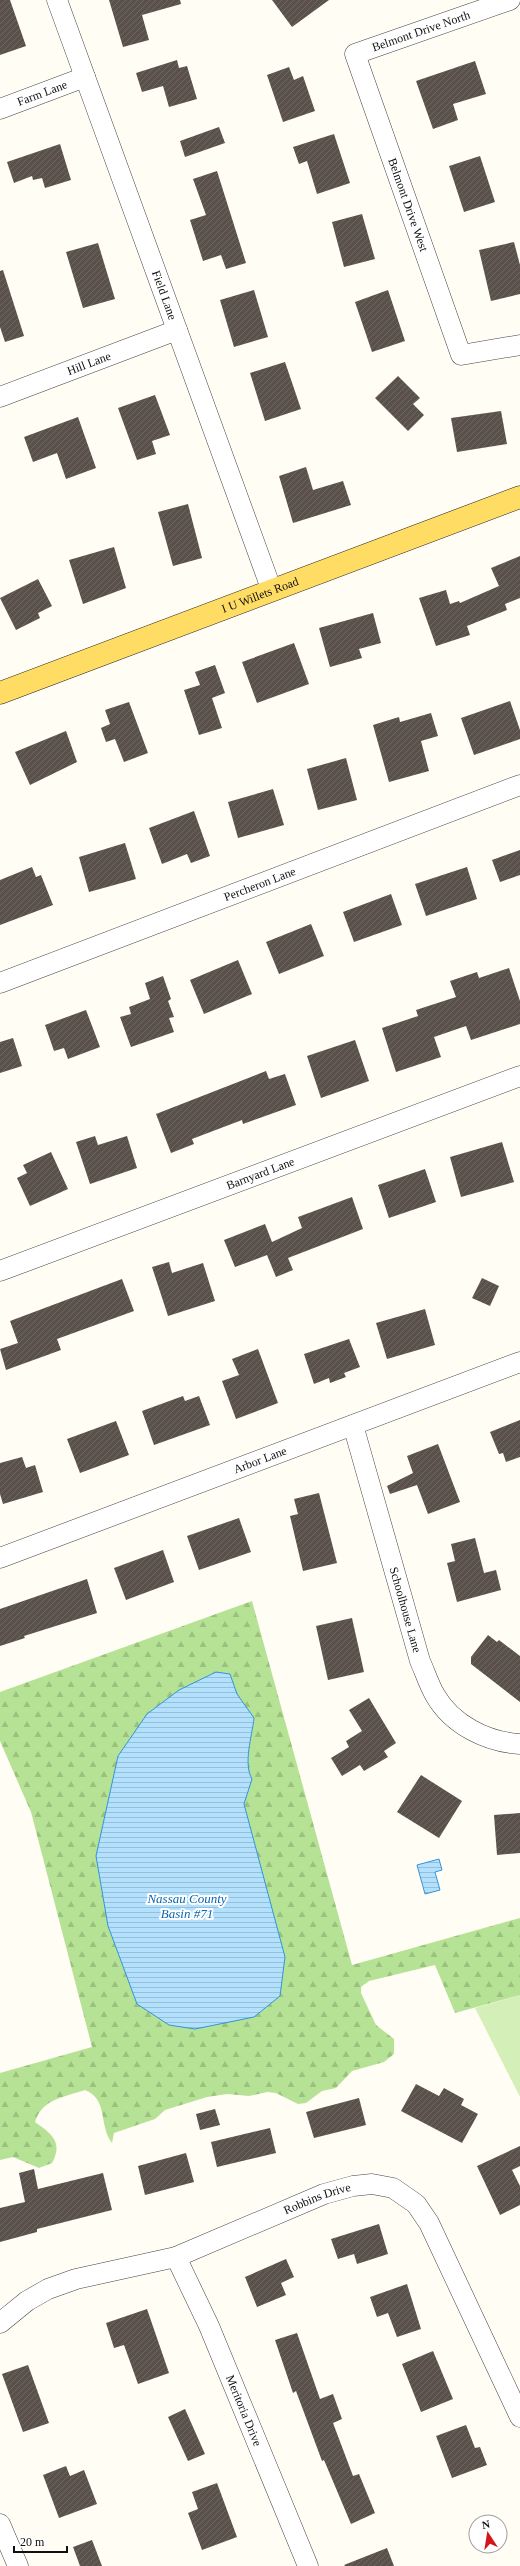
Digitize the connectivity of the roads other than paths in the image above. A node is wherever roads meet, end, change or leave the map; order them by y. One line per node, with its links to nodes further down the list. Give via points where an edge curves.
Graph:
1 (57, 0): 4 (street, Field Lane)
2 (510, 0): 3 (street, Belmont Drive North)
3 (355, 54): 7 (street, Belmont Drive West, via 461,356)
4 (85, 77): 5 (street, Farm Lane); 6 (street, Field Lane)
5 (0, 109)
6 (177, 330): 8 (street, Hill Lane); 10 (street, Field Lane)
7 (520, 345)
8 (0, 397)
9 (520, 497): 10 (main road, I U Willets Road)
10 (272, 590): 11 (main road, I U Willets Road)
11 (0, 693)
12 (520, 785): 13 (street, Percheron Lane)
13 (0, 983)
14 (520, 1076): 15 (street, Barnyard Lane)
15 (0, 1271)
16 (520, 1362): 17 (street, Arbor Lane)
17 (353, 1425): 18 (street, Arbor Lane); 19 (street, Schoolhouse Lane, via 420,1661 434,1695 447,1712 460,1723 503,1743)
18 (0, 1558)
19 (520, 1744)
20 (176, 2257): 21 (street, Robbins Drive, via 76,2279 48,2289 27,2301); 22 (street, Robbins Drive, via 324,2194 372,2184 393,2188 416,2204 429,2223); 25 (street, Meritoria Drive, via 209,2326)
21 (0, 2323)
22 (520, 2416)
23 (0, 2524): 24 (street)
24 (18, 2566)
25 (308, 2566)

